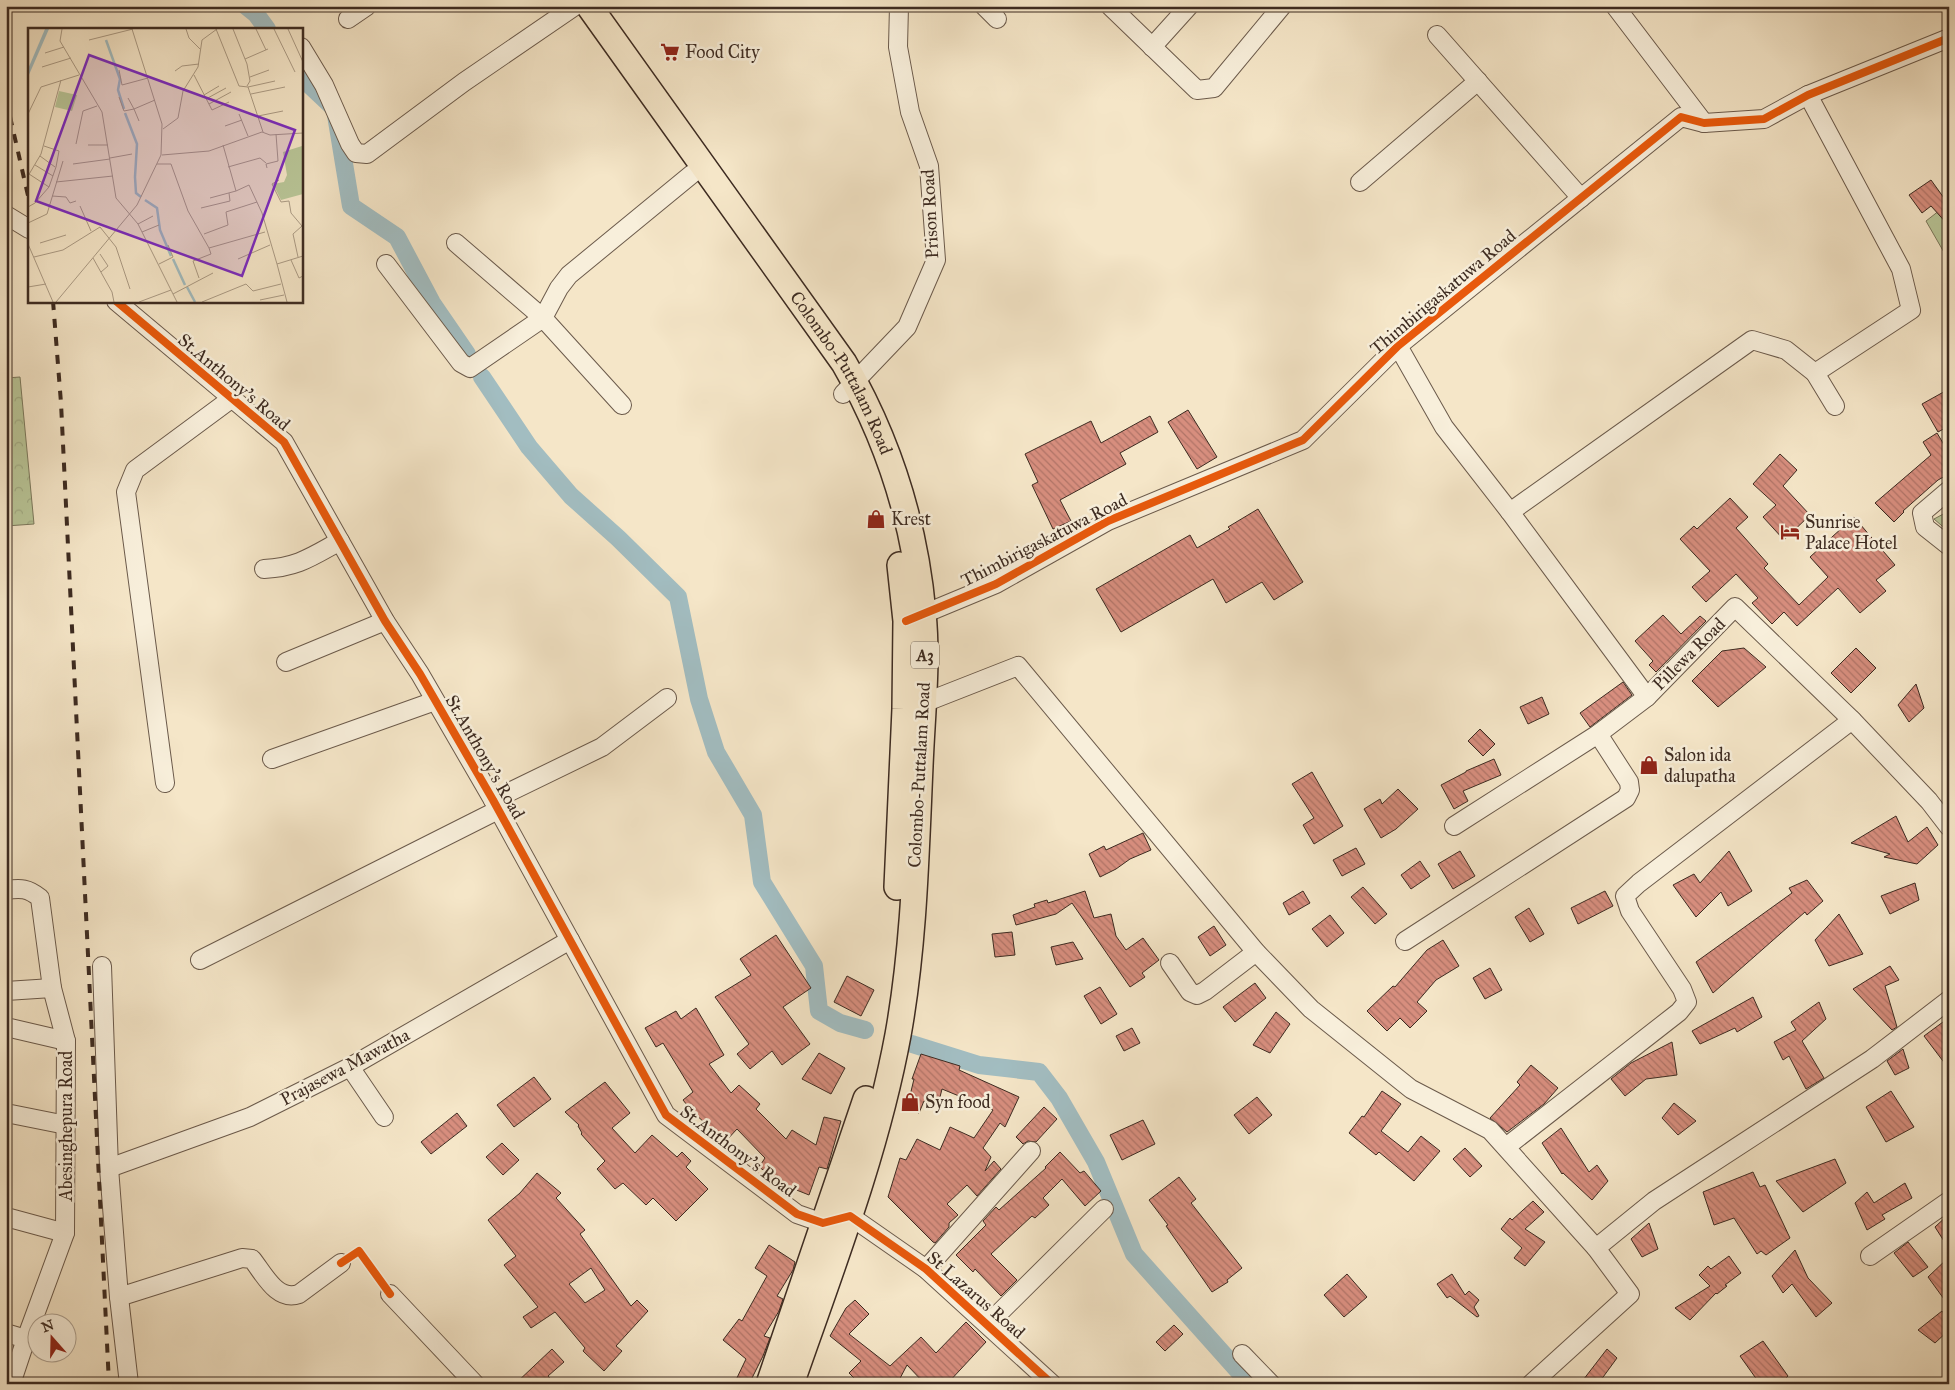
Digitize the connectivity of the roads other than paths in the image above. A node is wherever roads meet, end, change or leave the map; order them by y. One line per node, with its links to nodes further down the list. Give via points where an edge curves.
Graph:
1 (367, 6): 10 (street)
2 (575, 6): 15 (street, via 367,154 356,153 350,144 324,85); 19 (highway, Colombo-Puttalam Road / A3)
3 (588, 6): 30 (highway, Colombo-Puttalam Road / A3, via 830,342)
4 (899, 6): 30 (street, Prison Road, via 898,47 910,112 929,166 936,260 907,327)
5 (984, 6): 11 (street)
6 (1188, 6): 14 (street)
7 (1282, 6): 14 (street, via 1214,88 1197,90)
8 (1615, 6): 18 (street)
9 (1118, 9): 14 (street)
10 (348, 19)
11 (997, 19)
12 (1437, 35): 16 (street)
13 (1949, 38): 17 (street, Thimbirigaskatuwa Road)
14 (1152, 47)
15 (302, 48)
16 (1478, 81): 20 (street); 21 (street)
17 (1808, 95): 18 (street, Thimbirigaskatuwa Road, via 1764,119); 29 (street, via 1902,269 1911,310)
18 (1704, 123): 21 (street, Thimbirigaskatuwa Road, via 1681,117)
19 (692, 174): 27 (street, via 569,275); 30 (highway, Colombo-Puttalam Road / A3, via 779,298)
20 (1360, 182)
21 (1581, 198): 28 (street, Thimbirigaskatuwa Road)
22 (6, 215): 23 (street)
23 (28, 228)
24 (456, 243): 27 (street)
25 (386, 264): 27 (street, via 466,367 470,368)
26 (117, 302): 31 (street, St.Anthony's Road)
27 (543, 318): 32 (street)
28 (1398, 346): 35 (street, Pillewa Road, via 1444,427); 39 (street, Thimbirigaskatuwa Road, via 1303,440 1108,520 996,584)
29 (1815, 374): 33 (street); 35 (street, via 1786,350 1752,340)
30 (849, 388): 39 (highway, Colombo-Puttalam Road / A3, via 855,415 889,509 902,577)
31 (231, 398): 36 (street, St.Anthony's Road, via 284,442); 49 (street, via 135,470 126,492)
32 (622, 405)
33 (1835, 406)
34 (1949, 490): 37 (street, via 1922,514 1925,527)
35 (1510, 512): 42 (street, Pillewa Road)
36 (340, 541): 38 (street, via 300,563); 40 (street, St.Anthony's Road)
37 (1949, 546)
38 (264, 569)
39 (915, 618): 45 (highway, Colombo-Puttalam Road / A3)
40 (385, 620): 41 (street); 44 (street, St.Anthony's Road)
41 (286, 662)
42 (1647, 697): 46 (street, Pillewa Road, via 1736,607); 47 (street)
43 (667, 698): 50 (street, via 602,747)
44 (435, 701): 48 (street); 50 (street, St.Anthony's Road)
45 (914, 706): 56 (street, via 1018,666); 74 (highway, Colombo-Puttalam Road / A3, via 915,870 907,969 892,1059); 76 (highway, Colombo-Puttalam Road / A3, via 886,1004 862,1113)
46 (1852, 720): 52 (street, Pillewa Road, via 1929,801); 69 (street, via 1625,896 1630,911 1682,989 1687,1002 1679,1012)
47 (1598, 734): 51 (street); 55 (street, via 1629,782 1626,798)
48 (272, 759)
49 (165, 783)
50 (496, 805): 54 (street, St.Anthony's Road); 57 (street)
51 (1454, 826)
52 (1949, 827)
53 (6, 890): 60 (street, Abesinghepura Road, via 23,888 40,898)
54 (570, 940): 65 (street, Prajasewa Mawatha); 76 (street, St.Anthony's Road, via 666,1116 797,1214)
55 (1405, 940)
56 (1256, 952): 58 (street, via 1197,995 1190,992); 69 (street, via 1311,1009 1411,1089 1490,1130)
57 (200, 960)
58 (1170, 963)
59 (102, 966): 71 (street)
60 (52, 988): 61 (street); 64 (street, Abesinghepura Road)
61 (6, 990)
62 (1949, 1000): 78 (street, via 1872,1059 1654,1201)
63 (6, 1027): 64 (street)
64 (66, 1041): 68 (street, Abesinghepura Road)
65 (350, 1066): 67 (street); 71 (street, Prajasewa Mawatha, via 250,1117)
66 (6, 1113): 68 (street)
67 (384, 1118)
68 (66, 1125): 77 (street, Abesinghepura Road)
69 (1506, 1147): 78 (street)
70 (1031, 1151): 81 (street)
71 (109, 1168): 83 (street)
72 (1949, 1200): 79 (street)
73 (1104, 1209): 84 (street)
74 (850, 1216): 76 (street); 81 (street, St Lazarus Road); 92 (highway, Colombo-Puttalam Road / A3)
75 (6, 1217): 77 (street)
76 (823, 1223): 91 (highway, Colombo-Puttalam Road / A3)
77 (66, 1233): 86 (street, Abesinghepura Road)
78 (1596, 1248): 95 (street, via 1630,1294)
79 (1870, 1256)
80 (341, 1263): 83 (street, via 292,1296 275,1289 252,1259 242,1258)
81 (926, 1269): 84 (street, St Lazarus Road)
82 (390, 1294): 90 (street)
83 (119, 1297): 89 (street)
84 (988, 1324): 93 (street, St Lazarus Road)
85 (6, 1333): 86 (street)
86 (26, 1339): 88 (street, Abesinghepura Road)
87 (1242, 1354): 94 (street)
88 (12, 1384)
89 (128, 1384)
90 (475, 1384)
91 (769, 1384)
92 (791, 1384)
93 (1052, 1384)
94 (1271, 1384)
95 (1531, 1384)

